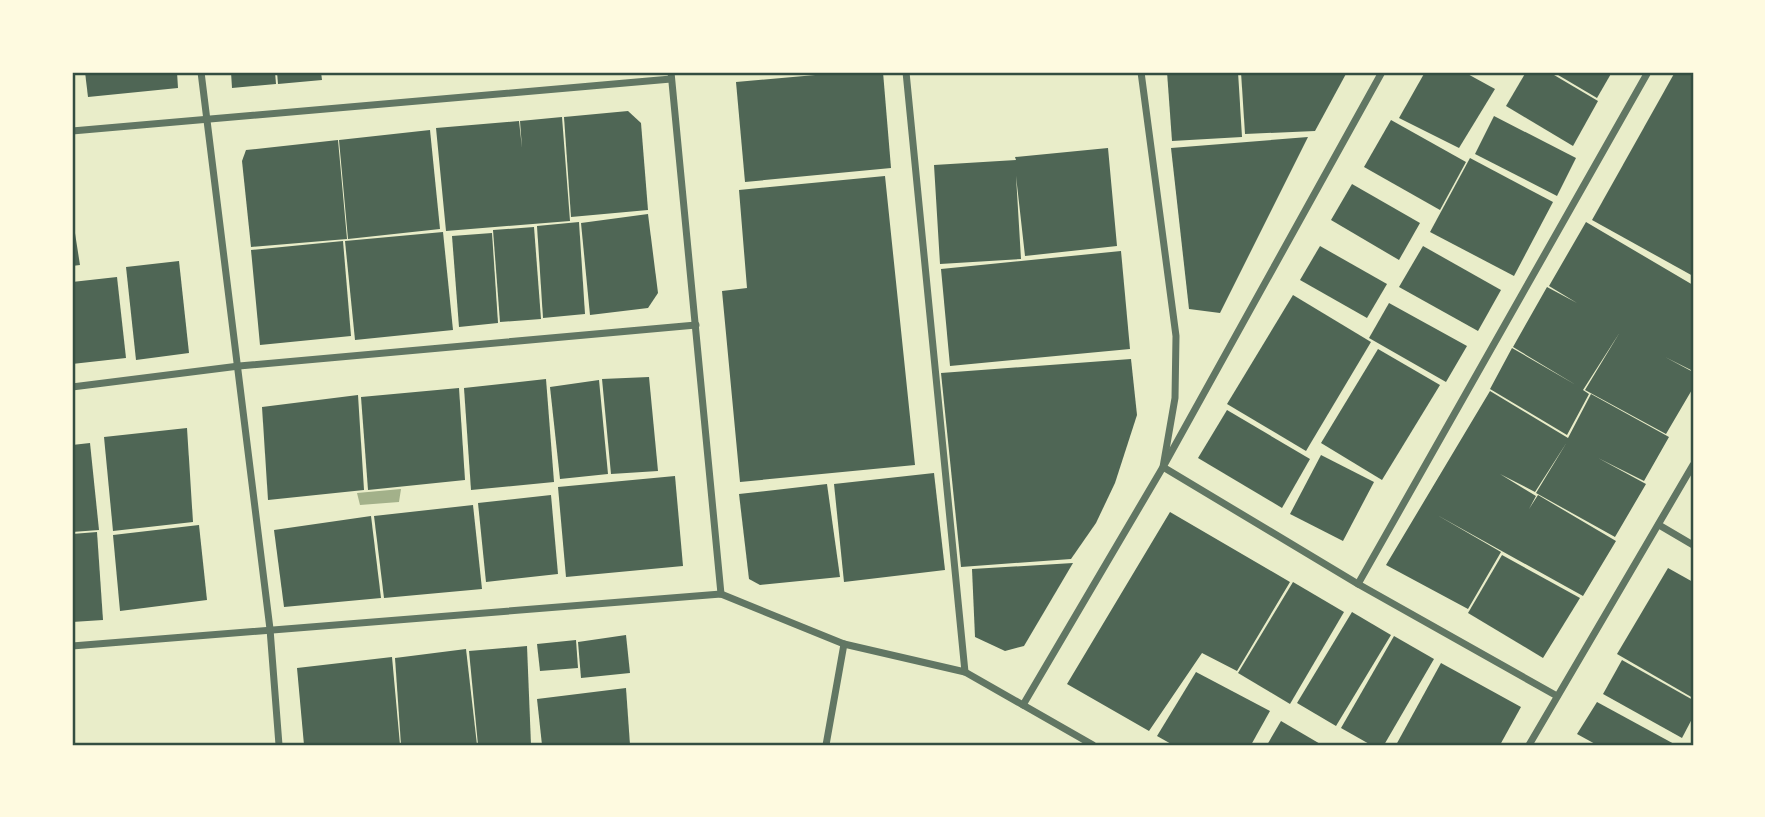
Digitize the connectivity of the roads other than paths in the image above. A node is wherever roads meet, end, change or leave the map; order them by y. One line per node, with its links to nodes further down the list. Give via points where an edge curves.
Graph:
1 (201, 72): 7 (street)
2 (906, 72): 21 (street)
3 (1141, 72): 13 (street, via 1175,336 1175,398)
4 (1381, 72): 13 (street)
5 (1648, 72): 16 (street)
6 (671, 75): 7 (street); 9 (street)
7 (206, 122): 8 (street); 10 (street)
8 (72, 131)
9 (696, 325): 10 (street); 17 (street)
10 (239, 366): 11 (street); 18 (street)
11 (72, 387)
12 (1693, 465): 14 (street)
13 (1163, 467): 16 (street); 23 (street)
14 (1659, 525): 15 (street); 22 (street)
15 (1693, 545)
16 (1358, 584): 22 (street)
17 (721, 594): 18 (street); 19 (street)
18 (270, 629): 20 (street); 24 (street)
19 (844, 644): 21 (street); 25 (street)
20 (72, 646)
21 (965, 671): 23 (street)
22 (1556, 696): 27 (street)
23 (1023, 705): 26 (street)
24 (279, 745)
25 (826, 745)
26 (1093, 745)
27 (1529, 745)

